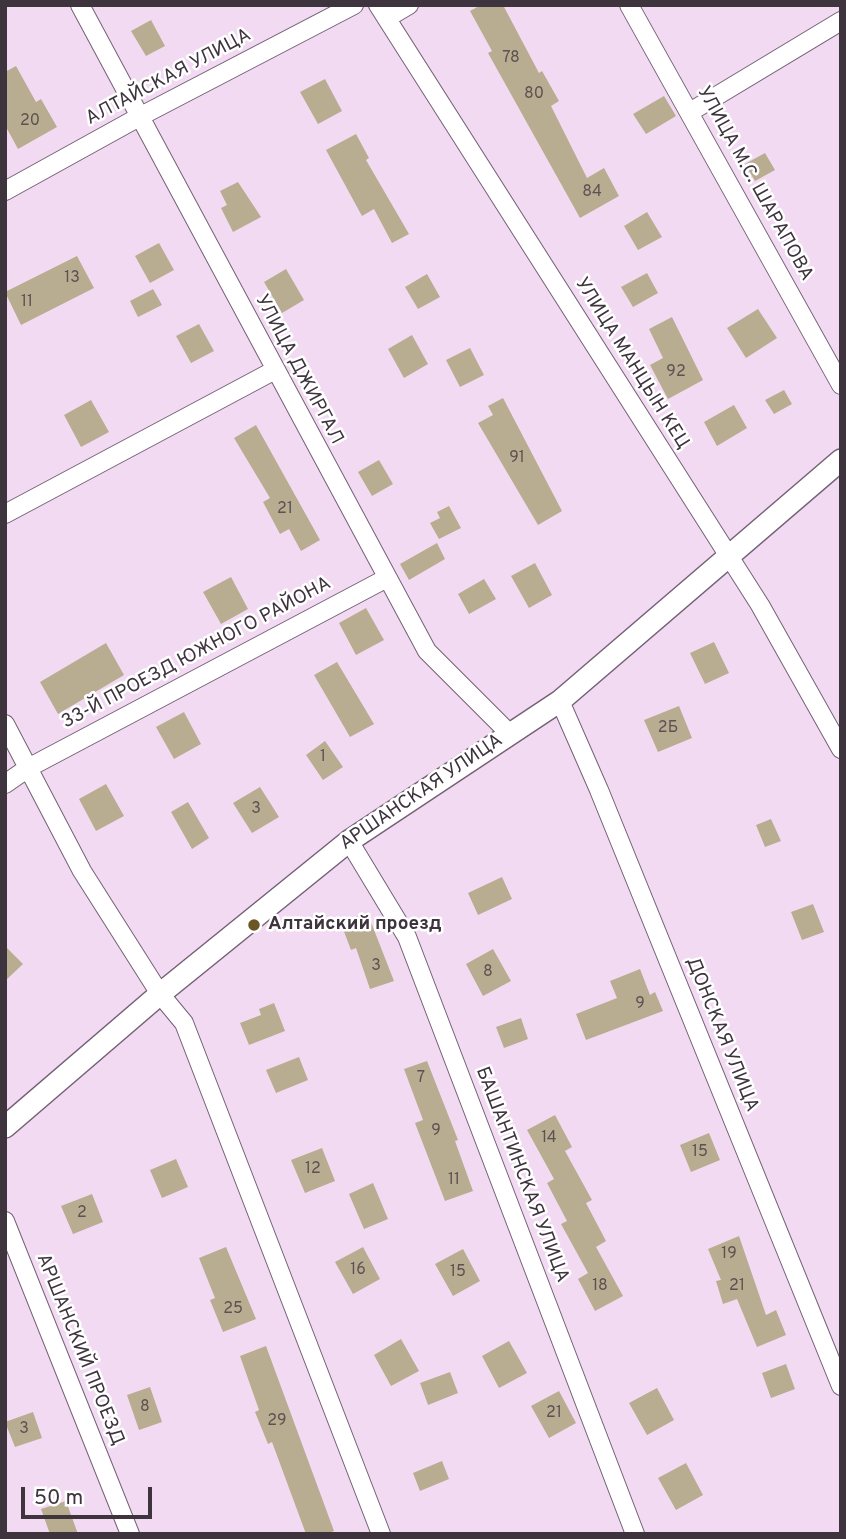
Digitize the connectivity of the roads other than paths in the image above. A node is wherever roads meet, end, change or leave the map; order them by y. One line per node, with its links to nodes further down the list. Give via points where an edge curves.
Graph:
1 (80, 5): 8 (street, УЛИЦА ДЖИРГАЛ)
2 (354, 5): 8 (street, АЛТАЙСКАЯ УЛИЦА)
3 (409, 5): 5 (street)
4 (629, 5): 7 (street, УЛИЦА М.С. ШАРАПОВА)
5 (383, 12): 14 (street, УЛИЦА МАНЦЫН КЕЦ)
6 (841, 21): 7 (street)
7 (690, 112): 11 (street, УЛИЦА М.С. ШАРАПОВА)
8 (139, 117): 9 (street, АЛТАЙСКАЯ УЛИЦА); 10 (street, УЛИЦА ДЖИРГАЛ)
9 (5, 191)
10 (275, 370): 13 (street); 15 (street, УЛИЦА ДЖИРГАЛ)
11 (841, 385)
12 (841, 460): 14 (street, АРШАНСКАЯ УЛИЦА)
13 (5, 514)
14 (729, 558): 16 (street, АРШАНСКАЯ УЛИЦА); 19 (street, УЛИЦА МАНЦЫН КЕЦ)
15 (387, 578): 18 (street, УЛИЦА ДЖИРГАЛ, via 427,651); 20 (street, 33-Й ПРОЕЗД ЮЖНОГО РАЙОНА)
16 (560, 701): 18 (street, АРШАНСКАЯ УЛИЦА); 26 (street, ДОНСКАЯ УЛИЦА)
17 (5, 724): 20 (street)
18 (509, 733): 22 (street, АРШАНСКАЯ УЛИЦА)
19 (841, 749)
20 (28, 768): 21 (street, 33-Й ПРОЕЗД ЮЖНОГО РАЙОНА); 23 (street, via 82,871)
21 (5, 784)
22 (349, 841): 23 (street, АРШАНСКАЯ УЛИЦА); 29 (street, БАШАНТИНСКАЯ УЛИЦА, via 407,937)
23 (160, 994): 24 (street, АРШАНСКАЯ УЛИЦА); 28 (street, via 184,1023)
24 (5, 1127)
25 (5, 1221): 27 (street, АРШАНСКИЙ ПРОЕЗД)
26 (841, 1386)
27 (130, 1534)
28 (381, 1534)
29 (635, 1534)

